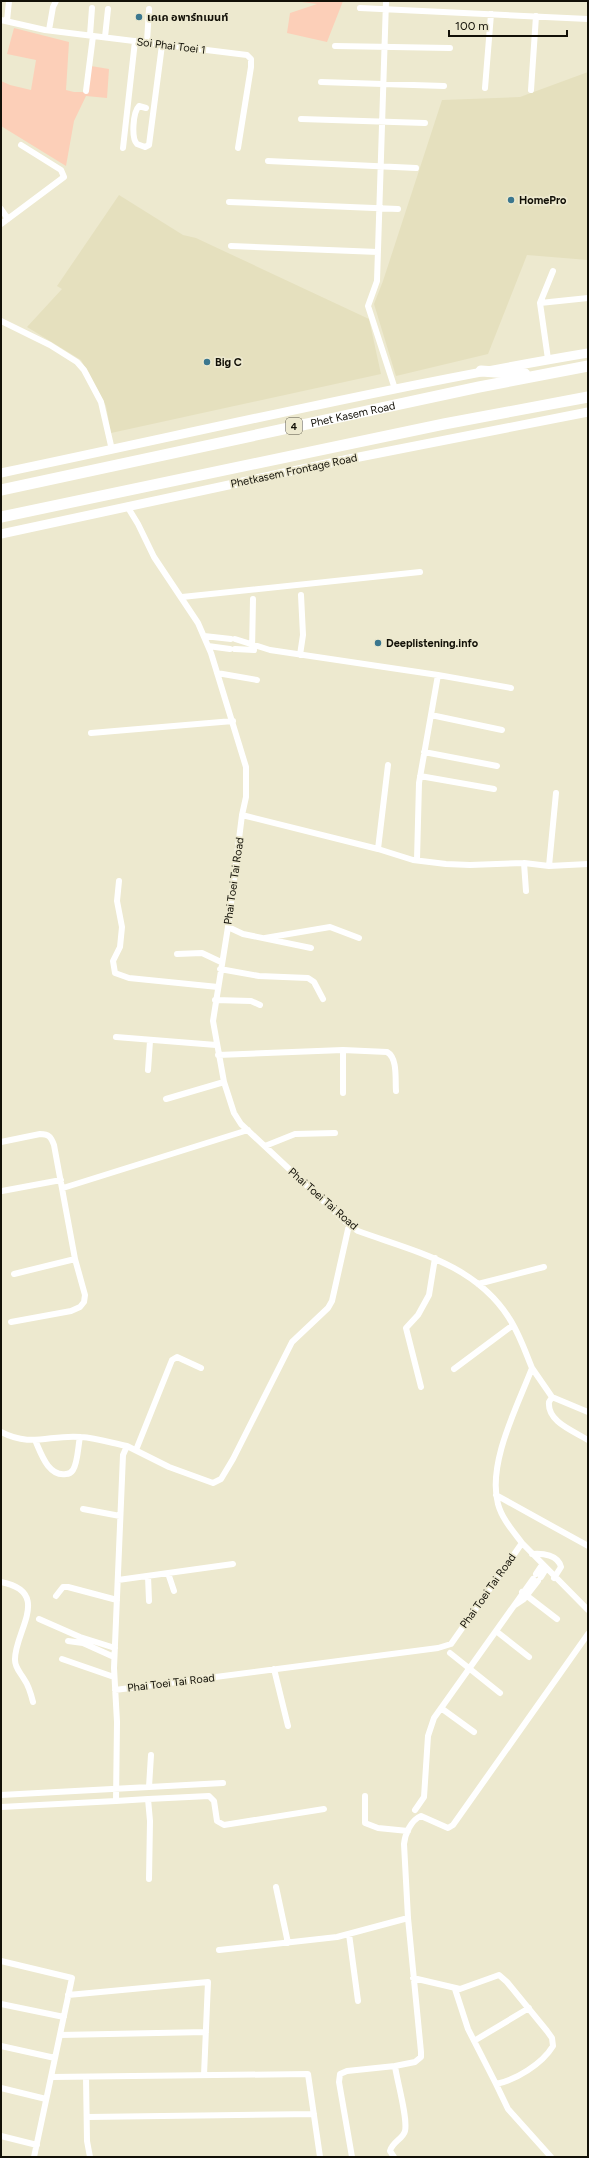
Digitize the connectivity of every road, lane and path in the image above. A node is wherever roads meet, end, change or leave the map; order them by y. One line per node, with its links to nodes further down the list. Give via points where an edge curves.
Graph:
1 (8, 1): 12 (street)
2 (56, 1): 13 (street, via 52,7)
3 (386, 1): 7 (street)
4 (92, 8): 14 (street)
5 (149, 8): 17 (street)
6 (360, 8): 7 (street)
7 (386, 8): 9 (street); 20 (street)
8 (108, 9): 15 (street)
9 (491, 14): 10 (street); 25 (street)
10 (536, 16): 11 (street); 26 (street)
11 (588, 19)
12 (4, 20): 13 (street, Soi Phai Toei 1)
13 (49, 30): 14 (street, Soi Phai Toei 1)
14 (92, 36): 15 (street, Soi Phai Toei 1); 27 (street)
15 (105, 37): 16 (street, Soi Phai Toei 1)
16 (135, 41): 17 (street, Soi Phai Toei 1); 33 (street)
17 (147, 42): 18 (street, Soi Phai Toei 1)
18 (162, 45): 28 (street, via 150,145 145,147 136,144 134,138 136,110 139,106); 34 (street, Soi Phai Toei 1, via 239,53 247,55 251,60)
19 (335, 46): 20 (street)
20 (385, 46): 21 (street); 23 (street)
21 (450, 48)
22 (321, 82): 23 (street)
23 (384, 84): 24 (street); 30 (street)
24 (444, 86)
25 (485, 88)
26 (531, 90)
27 (86, 91)
28 (146, 108)
29 (301, 119): 30 (street)
30 (383, 121): 31 (street); 36 (street)
31 (425, 123)
32 (21, 145): 42 (street, via 61,170 64,176)
33 (123, 148)
34 (238, 148)
35 (268, 161): 36 (street)
36 (382, 165): 37 (street); 40 (street)
37 (416, 168)
38 (229, 202): 40 (street)
39 (1, 209): 42 (street)
40 (380, 209): 41 (street); 45 (street)
41 (398, 209)
42 (8, 219): 43 (street)
43 (1, 224)
44 (231, 246): 45 (street)
45 (378, 252): 55 (street, via 377,281 368,306)
46 (553, 271): 48 (street)
47 (588, 298): 48 (street)
48 (540, 303): 51 (street)
49 (1, 320): 58 (street, via 50,345 77,362 84,370 101,402)
50 (588, 353): 51 (main road, 4)
51 (548, 359): 53 (main road, 4)
52 (588, 366): 54 (highway, Phet Kasem Road / 4)
53 (481, 371): 54 (highway); 55 (main road, 4)
54 (541, 375): 60 (highway, Phet Kasem Road / 4)
55 (395, 389): 58 (main road, 4)
56 (588, 397): 62 (highway, via 444,424)
57 (588, 412): 61 (main road, Phetkasem Frontage Road, via 455,437)
58 (112, 450): 59 (main road, 4)
59 (1, 473)
60 (1, 490)
61 (127, 506): 63 (main road, Phetkasem Frontage Road); 66 (street, Phai Toei Tai Road, via 154,557)
62 (1, 517)
63 (1, 534)
64 (420, 572): 66 (street)
65 (301, 595): 73 (street, via 303,635)
66 (182, 597): 68 (street, Phai Toei Tai Road)
67 (253, 599): 69 (street)
68 (204, 636): 69 (street); 70 (street, Phai Toei Tai Road)
69 (252, 644): 71 (street); 72 (street)
70 (208, 646): 72 (street); 74 (street, Phai Toei Tai Road)
71 (260, 648): 72 (street); 73 (street)
72 (252, 650)
73 (300, 655): 75 (street)
74 (217, 673): 76 (street); 79 (street, Phai Toei Tai Road)
75 (438, 675): 77 (street); 78 (street)
76 (257, 680)
77 (511, 688)
78 (431, 715): 80 (street); 82 (street)
79 (233, 721): 81 (street); 88 (street, Phai Toei Tai Road, via 246,767 246,797)
80 (502, 730)
81 (90, 733)
82 (424, 752): 84 (street); 85 (street)
83 (388, 765): 89 (street)
84 (497, 766)
85 (420, 776): 86 (street); 90 (street)
86 (494, 789)
87 (556, 793): 93 (street)
88 (242, 815): 89 (street); 96 (street, Phai Toei Tai Road)
89 (378, 849): 90 (street)
90 (417, 860): 91 (street, via 464,865)
91 (524, 863): 93 (street); 95 (street)
92 (588, 864): 93 (street)
93 (549, 866)
94 (119, 881): 103 (street, via 117,901 122,926 120,947 112,961 115,973 128,978)
95 (526, 891)
96 (228, 927): 97 (street, via 235,932); 101 (street, Phai Toei Tai Road)
97 (265, 938): 98 (street, via 330,927); 99 (street)
98 (359, 938)
99 (311, 948)
100 (178, 954): 101 (street, via 202,953)
101 (221, 962): 102 (street, Phai Toei Tai Road)
102 (220, 969): 103 (street, Phai Toei Tai Road); 104 (street, via 259,976 308,978 314,982)
103 (218, 987): 105 (street, Phai Toei Tai Road)
104 (323, 999)
105 (215, 1000): 106 (street, via 251,1001); 109 (street, Phai Toei Tai Road, via 213,1021)
106 (260, 1005)
107 (116, 1037): 108 (street)
108 (150, 1041): 109 (street); 112 (street)
109 (216, 1045): 111 (street, Phai Toei Tai Road)
110 (343, 1050): 111 (street); 114 (street, via 391,1054 395,1067); 115 (street)
111 (218, 1055): 113 (street, Phai Toei Tai Road)
112 (148, 1070)
113 (224, 1082): 116 (street); 117 (street, Phai Toei Tai Road, via 234,1113)
114 (396, 1091)
115 (343, 1093)
116 (166, 1099)
117 (248, 1130): 120 (street, Phai Toei Tai Road); 122 (street)
118 (335, 1133): 120 (street, via 295,1134)
119 (1, 1142): 121 (street, via 46,1134 51,1137)
120 (265, 1146): 124 (street, Phai Toei Tai Road)
121 (61, 1180): 122 (street); 123 (street)
122 (63, 1188): 126 (street)
123 (2, 1191)
124 (349, 1225): 125 (street, Phai Toei Tai Road, via 358,1231); 143 (street, via 332,1301 328,1308 292,1342 234,1459 221,1479 213,1484)
125 (435, 1258): 129 (street, Phai Toei Tai Road); 135 (street, via 429,1295 418,1315 406,1328)
126 (75, 1259): 128 (street); 130 (street, via 85,1295 80,1307 72,1311)
127 (544, 1267): 129 (street)
128 (14, 1274)
129 (478, 1284): 131 (street, Phai Toei Tai Road, via 509,1317)
130 (11, 1322)
131 (513, 1325): 133 (street, Phai Toei Tai Road); 134 (street)
132 (201, 1368): 143 (street, via 174,1358)
133 (532, 1368): 136 (street); 144 (street, Phai Toei Tai Road, via 501,1451)
134 (454, 1369)
135 (421, 1387)
136 (552, 1397): 137 (street); 141 (street, via 549,1402 550,1414)
137 (588, 1412)
138 (1, 1432): 140 (street, via 18,1440)
139 (80, 1436): 140 (street); 140 (street, via 74,1469 61,1475 56,1474 48,1466); 142 (street)
140 (35, 1440)
141 (588, 1440)
142 (127, 1446): 143 (street); 146 (street, via 122,1460)
143 (136, 1450)
144 (496, 1495): 147 (street, Phai Toei Tai Road, via 501,1513); 148 (street)
145 (83, 1510): 146 (street)
146 (120, 1516): 155 (street)
147 (522, 1543): 149 (street); 173 (street, Phai Toei Tai Road, via 457,1636 445,1647)
148 (588, 1546)
149 (532, 1554): 151 (street); 154 (street, via 541,1553 555,1558 561,1567)
150 (233, 1564): 152 (street)
151 (544, 1567): 154 (street); 158 (street)
152 (168, 1573): 153 (street); 157 (street)
153 (148, 1576): 155 (street); 161 (street)
154 (554, 1578): 162 (street)
155 (118, 1580): 160 (street)
156 (1, 1582): 178 (street, via 16,1587 23,1593 28,1606 26,1624 16,1643 15,1661 16,1668 30,1689)
157 (174, 1591)
158 (524, 1594): 164 (street); 165 (street, via 520,1603 515,1605)
159 (56, 1596): 160 (street, via 63,1587 68,1587)
160 (117, 1600): 168 (street)
161 (150, 1601)
162 (588, 1610)
163 (39, 1619): 168 (street)
164 (557, 1619)
165 (496, 1631): 171 (street); 174 (street)
166 (588, 1634): 193 (street, via 452,1826 443,1828 421,1816)
167 (68, 1641): 170 (street, via 82,1643)
168 (115, 1648): 170 (street)
169 (450, 1653): 174 (street)
170 (114, 1657): 175 (street)
171 (529, 1657)
172 (62, 1659): 175 (street)
173 (274, 1669): 176 (street, Phai Toei Tai Road); 180 (street)
174 (468, 1669): 177 (street); 179 (street)
175 (114, 1678): 176 (street)
176 (115, 1690): 185 (street)
177 (500, 1693)
178 (33, 1702)
179 (441, 1708): 181 (street); 192 (street, via 430,1727 424,1797)
180 (288, 1726)
181 (474, 1732)
182 (151, 1755): 184 (street)
183 (223, 1782): 184 (street)
184 (149, 1787): 185 (street)
185 (116, 1788): 186 (street); 189 (street)
186 (1, 1795)
187 (365, 1796): 193 (street, via 365,1823 378,1828)
188 (148, 1799): 189 (street); 191 (street, via 209,1796 214,1801 217,1821 224,1825); 194 (street)
189 (116, 1801): 190 (street)
190 (1, 1807)
191 (324, 1809)
192 (415, 1810)
193 (408, 1831): 196 (street, via 404,1844)
194 (149, 1878)
195 (276, 1888): 198 (street)
196 (408, 1918): 197 (street); 201 (street)
197 (349, 1934): 198 (street); 204 (street)
198 (288, 1943): 199 (street)
199 (219, 1950)
200 (1, 1961): 203 (street, via 72,1978)
201 (413, 1978): 202 (street); 213 (street, via 421,2057 415,2062)
202 (455, 1989): 206 (street, via 468,1987 499,1975); 210 (street, via 463,2018)
203 (68, 1995): 207 (street); 208 (street, via 208,1982)
204 (358, 2001)
205 (1, 2004): 207 (street)
206 (529, 2008): 210 (street); 217 (street, via 552,2038 553,2046 541,2059 512,2079)
207 (64, 2017): 209 (street)
208 (206, 2032): 209 (street); 214 (street)
209 (60, 2035): 212 (street)
210 (474, 2041): 217 (street)
211 (1, 2046): 212 (street)
212 (55, 2058): 216 (street)
213 (395, 2066): 227 (street, via 340,2074 339,2082); 228 (street, via 405,2124 403,2136 390,2148)
214 (204, 2075): 215 (street); 220 (street, via 308,2074)
215 (86, 2077): 216 (street); 221 (street)
216 (51, 2078): 219 (street)
217 (496, 2084): 229 (street, via 508,2109)
218 (1, 2088): 219 (street)
219 (46, 2099): 223 (street)
220 (314, 2114): 221 (street); 226 (street)
221 (87, 2117): 225 (street)
222 (1, 2136): 223 (street)
223 (37, 2145): 224 (street)
224 (34, 2157)
225 (90, 2157)
226 (320, 2157)
227 (352, 2157)
228 (394, 2157)
229 (552, 2157)

